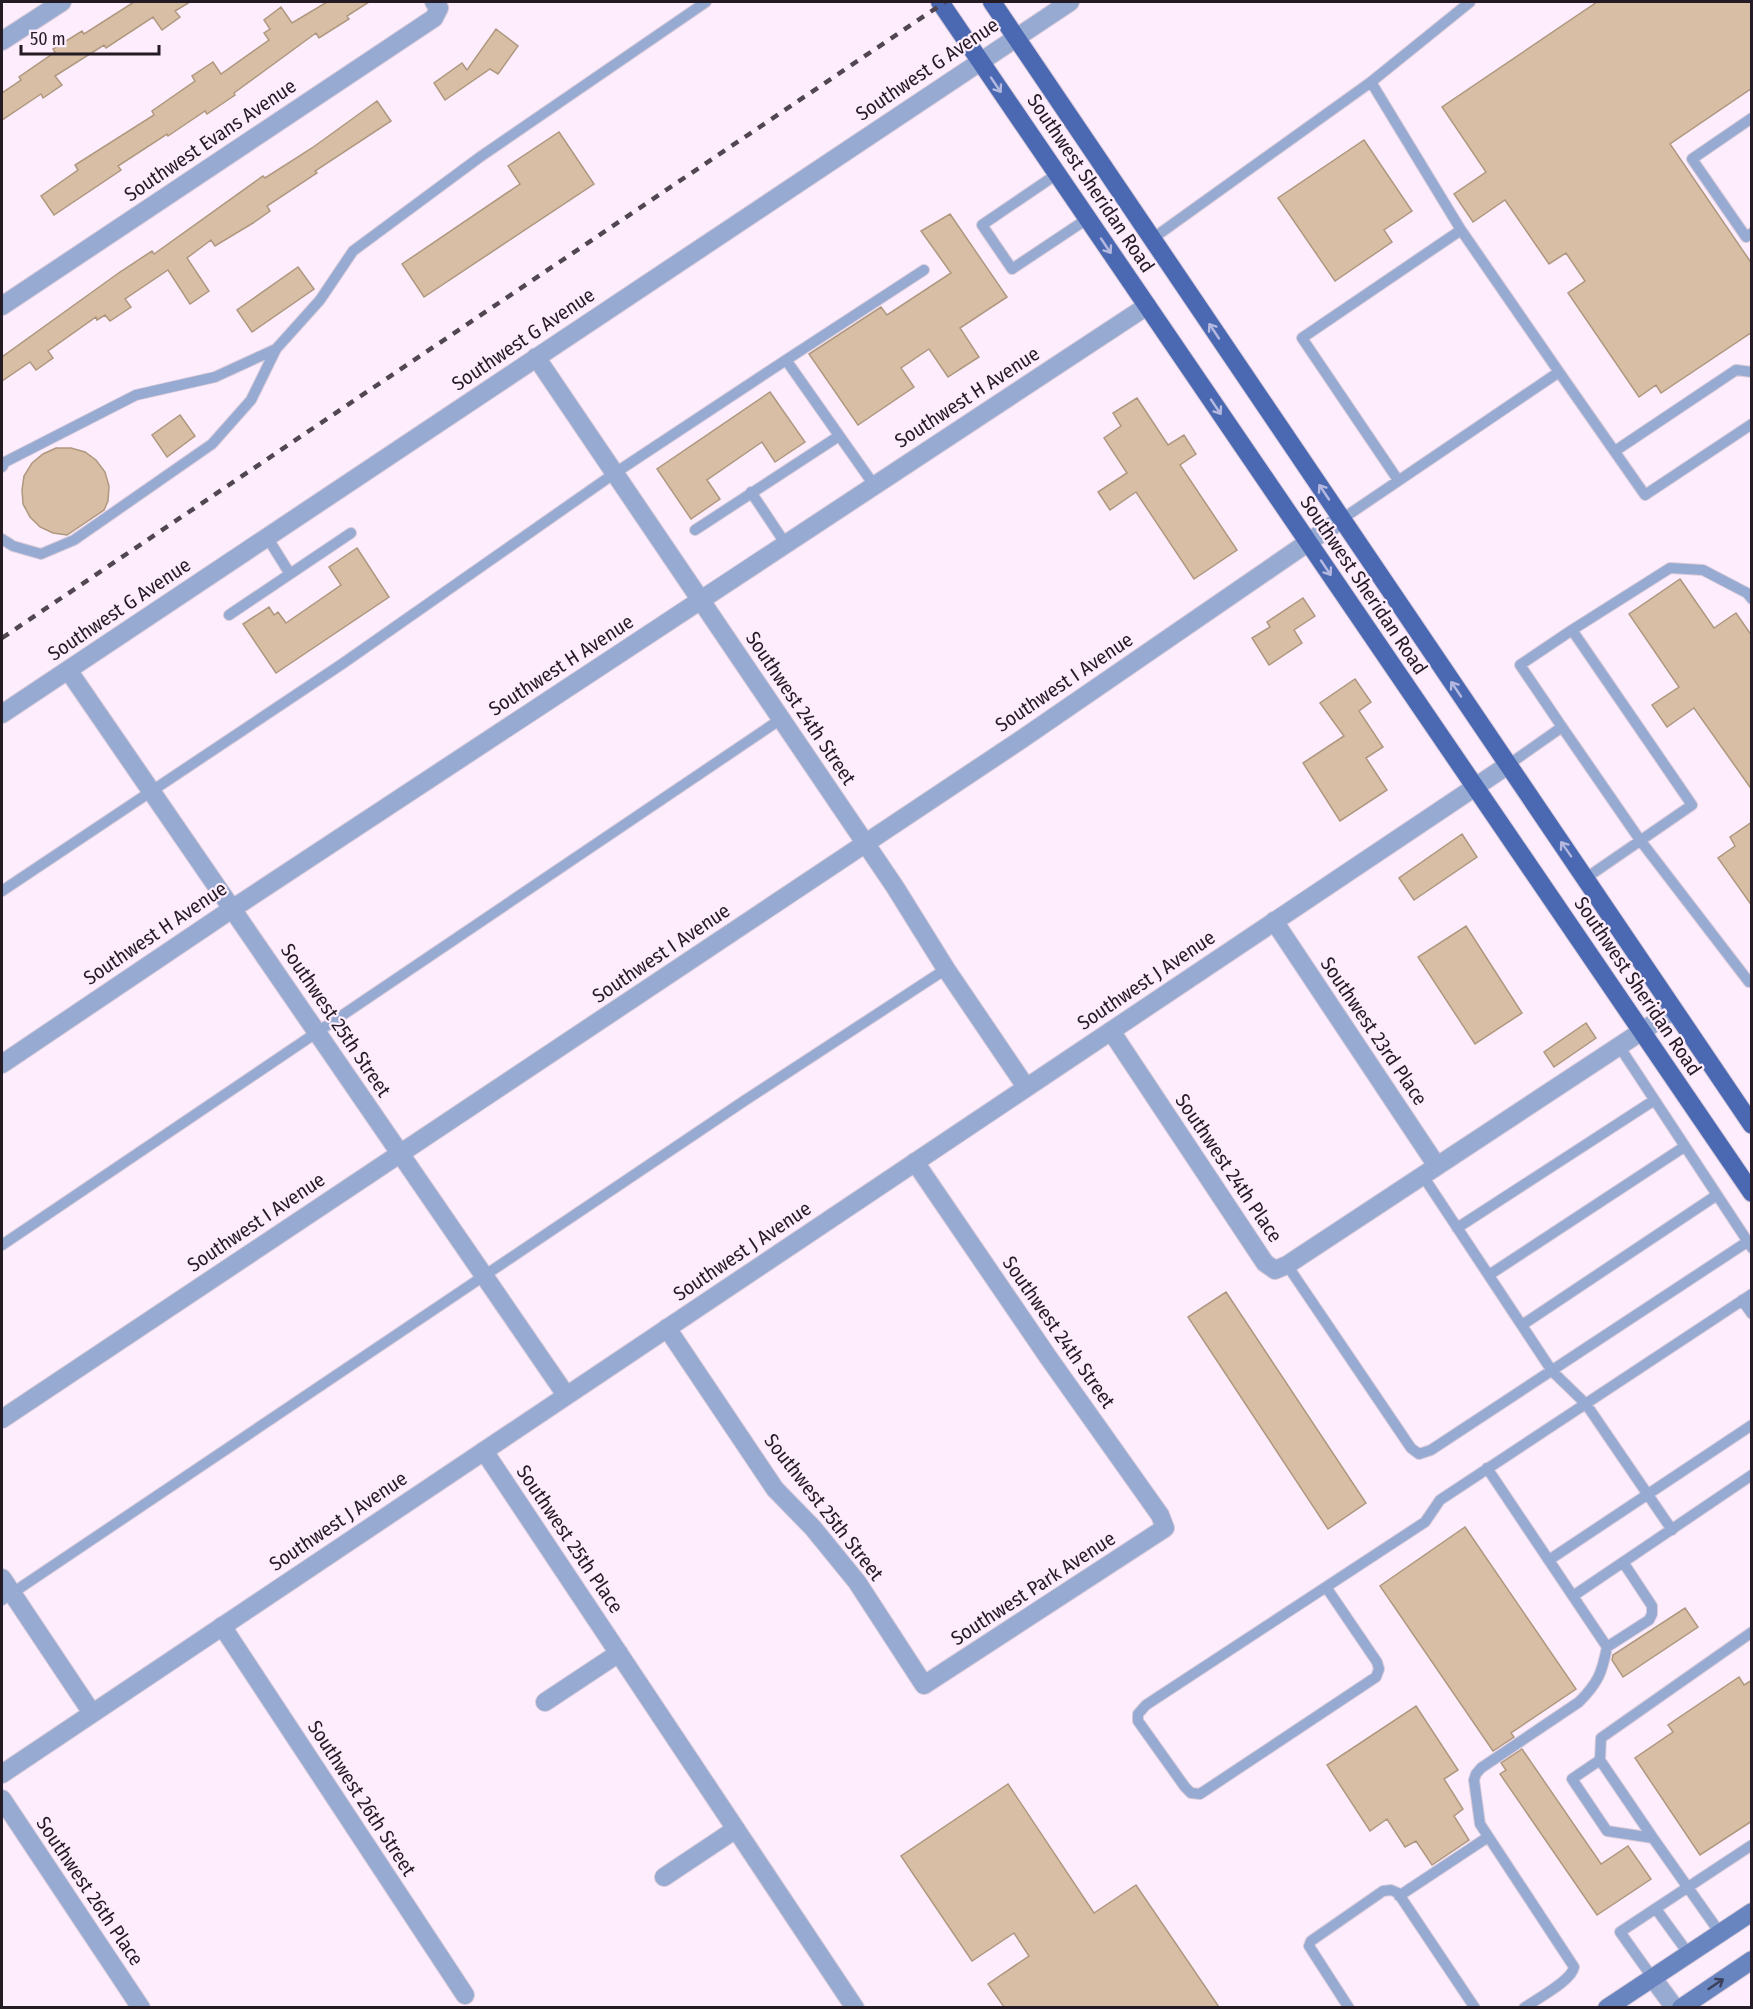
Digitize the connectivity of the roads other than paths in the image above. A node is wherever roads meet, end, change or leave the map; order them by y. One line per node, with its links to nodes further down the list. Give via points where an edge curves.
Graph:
1 (62, 2): 9 (street)
2 (706, 2): 21 (lane, via 480,157 352,251 320,300)
3 (940, 2): 10 (main road, Southwest Sheridan Road)
4 (992, 2): 8 (main road, Southwest Sheridan Road)
5 (1070, 2): 8 (street, Southwest G Avenue)
6 (1470, 2): 11 (lane)
7 (436, 5): 19 (street, Southwest Evans Avenue, via 434,18)
8 (1016, 38): 10 (street, Southwest G Avenue); 17 (main road, Southwest Sheridan Road)
9 (2, 41)
10 (980, 61): 13 (main road, Southwest Sheridan Road, one-way to 13); 22 (street, Southwest G Avenue)
11 (1371, 82): 15 (lane); 17 (lane)
12 (1752, 118): 16 (lane, via 1692,159 1746,237)
13 (1057, 174): 14 (main road, Southwest Sheridan Road); 14 (lane, via 982,225 1012,269)
14 (1087, 219): 20 (main road, Southwest Sheridan Road, one-way to 20)
15 (1461, 230): 24 (lane); 31 (lane, via 1302,338)
16 (1752, 233)
17 (1152, 238): 34 (main road, Southwest Sheridan Road, one-way to 17)
18 (924, 270): 23 (lane)
19 (2, 306)
20 (1147, 306): 32 (street, Southwest H Avenue); 39 (main road, Southwest Sheridan Road, one-way to 39)
21 (276, 349): 29 (lane, via 215,377 136,395); 38 (lane, via 251,400 212,444 83,534 41,554)
22 (536, 357): 30 (street, Southwest 24th Street); 37 (street, Southwest G Avenue)
23 (786, 360): 27 (lane); 30 (lane)
24 (1559, 372): 28 (lane); 31 (lane)
25 (1752, 372): 28 (lane, via 1736,370)
26 (1752, 424): 28 (lane, via 1645,495)
27 (838, 436): 32 (lane); 33 (lane)
28 (1615, 451)
29 (2, 466)
30 (615, 473): 42 (street, Southwest 24th Street); 52 (lane)
31 (1398, 480): 34 (lane)
32 (874, 485): 40 (street, Southwest H Avenue)
33 (751, 492): 35 (lane); 40 (lane)
34 (1342, 519): 39 (street, Southwest I Avenue); 50 (main road, Southwest Sheridan Road, one-way to 34)
35 (695, 530)
36 (351, 533): 41 (lane)
37 (267, 537): 41 (lane); 46 (street, Southwest G Avenue)
38 (2, 539)
39 (1308, 542): 51 (main road, Southwest Sheridan Road, one-way to 51); 54 (street, Southwest I Avenue)
40 (785, 543): 42 (street, Southwest H Avenue)
41 (290, 574): 44 (lane)
42 (700, 599): 48 (street, Southwest 24th Street); 57 (street, Southwest H Avenue)
43 (1752, 599): 45 (lane, via 1703,570 1670,568)
44 (229, 615)
45 (1572, 630): 49 (lane, via 1520,665); 53 (lane, via 1692,805)
46 (68, 670): 47 (street, Southwest G Avenue); 52 (street, Southwest 25th Street)
47 (2, 714)
48 (781, 719): 54 (street, Southwest 24th Street); 63 (lane)
49 (1562, 727): 50 (lane); 53 (lane)
50 (1508, 765): 51 (street, Southwest J Avenue); 55 (main road, Southwest Sheridan Road, one-way to 50)
51 (1474, 787): 58 (street, Southwest J Avenue); 64 (main road, Southwest Sheridan Road)
52 (152, 791): 56 (lane); 57 (street, Southwest 25th Street)
53 (1640, 840): 55 (lane); 60 (lane)
54 (866, 843): 59 (street, Southwest 24th Street); 71 (street, Southwest I Avenue)
55 (1586, 878): 61 (main road, Southwest Sheridan Road)
56 (2, 891)
57 (232, 909): 63 (street, Southwest 25th Street); 66 (street, Southwest H Avenue)
58 (1274, 921): 62 (street, Southwest J Avenue); 73 (street, Southwest 23rd Place)
59 (946, 969): 67 (street, Southwest 24th Street); 81 (lane)
60 (1752, 981)
61 (1674, 1010): 64 (street, Southwest 24th Place); 69 (main road, Southwest Sheridan Road)
62 (1111, 1031): 67 (street, Southwest J Avenue); 79 (street, Southwest 24th Place, via 1265,1263 1275,1270)
63 (317, 1032): 71 (street, Southwest 25th Street); 77 (lane)
64 (1641, 1032): 65 (street, Southwest 24th Place); 74 (main road, Southwest Sheridan Road)
65 (1619, 1046): 68 (lane); 73 (street, Southwest 24th Place)
66 (2, 1064)
67 (1026, 1087): 72 (street, Southwest J Avenue)
68 (1653, 1101): 70 (lane); 76 (lane)
69 (1752, 1125)
70 (1684, 1147): 75 (lane); 80 (lane)
71 (400, 1153): 81 (street, Southwest 25th Street); 89 (street, Southwest I Avenue)
72 (915, 1162): 85 (street, Southwest J Avenue); 95 (street, Southwest 24th Street, via 1160,1515)
73 (1430, 1171): 76 (lane); 79 (street, Southwest 24th Place)
74 (1752, 1193)
75 (1717, 1195): 78 (lane); 84 (lane)
76 (1458, 1228): 80 (lane)
77 (2, 1245)
78 (1749, 1245): 86 (lane)
79 (1287, 1265): 86 (lane, via 1411,1448 1419,1454)
80 (1489, 1275): 84 (lane)
81 (484, 1276): 87 (street, Southwest 25th Street); 100 (lane)
82 (1747, 1297): 83 (lane); 88 (lane)
83 (1752, 1314)
84 (1522, 1325): 86 (lane)
85 (666, 1328): 87 (street, Southwest J Avenue); 106 (street, Southwest 25th Street, via 775,1489 857,1582)
86 (1552, 1371): 88 (lane)
87 (566, 1395): 91 (street, Southwest J Avenue)
88 (1586, 1404): 92 (lane); 94 (lane)
89 (2, 1419)
90 (1752, 1425): 94 (lane)
91 (484, 1451): 102 (street, Southwest J Avenue); 105 (street, Southwest 25th Place)
92 (1488, 1468): 97 (lane); 99 (lane, via 1440,1500 1425,1522)
93 (1752, 1475): 96 (lane)
94 (1648, 1495): 96 (lane); 97 (lane)
95 (1165, 1528): 106 (street, Southwest Park Avenue)
96 (1672, 1530): 98 (lane)
97 (1549, 1560): 101 (lane)
98 (1623, 1562): 101 (lane); 104 (lane, via 1652,1606 1652,1614)
99 (1326, 1587): 99 (lane, via 1138,1714 1138,1721 1191,1793 1200,1794 1376,1677 1377,1662)
100 (5, 1590): 108 (street)
101 (1573, 1596): 104 (lane)
102 (222, 1626): 108 (street, Southwest J Avenue); 125 (street, Southwest 26th Street)
103 (1752, 1632): 109 (lane, via 1601,1738)
104 (1607, 1647): 113 (lane, via 1600,1677 1579,1702 1476,1774 1477,1817)
105 (619, 1653): 107 (street); 112 (street, Southwest 25th Place)
106 (924, 1685)
107 (545, 1702)
108 (92, 1713): 110 (street, Southwest J Avenue)
109 (1600, 1760): 114 (lane); 114 (lane, via 1572,1779 1607,1831)
110 (2, 1774)
111 (2, 1799): 127 (street, Southwest 26th Place)
112 (736, 1829): 116 (street); 126 (street, Southwest 25th Place)
113 (1488, 1837): 118 (lane); 130 (lane, via 1574,1966 1567,1979)
114 (1653, 1838): 117 (lane)
115 (1752, 1845): 117 (lane)
116 (664, 1877)
117 (1687, 1888): 119 (lane); 121 (lane)
118 (1400, 1896): 128 (lane, via 1391,1890 1383,1891 1311,1941 1311,1953); 129 (lane)
119 (1656, 1909): 122 (lane); 124 (lane, via 1620,1932)
120 (1752, 1912): 121 (main road)
121 (1720, 1933): 122 (main road)
122 (1688, 1953): 124 (main road)
123 (1752, 1960): 133 (main road, one-way to 123)
124 (1652, 1977): 131 (main road); 132 (street)
125 (465, 1995)
126 (846, 2004)
127 (141, 2007)
128 (1349, 2007)
129 (1474, 2007)
130 (1524, 2007)
131 (1607, 2007)
132 (1675, 2007)
133 (1682, 2007)

